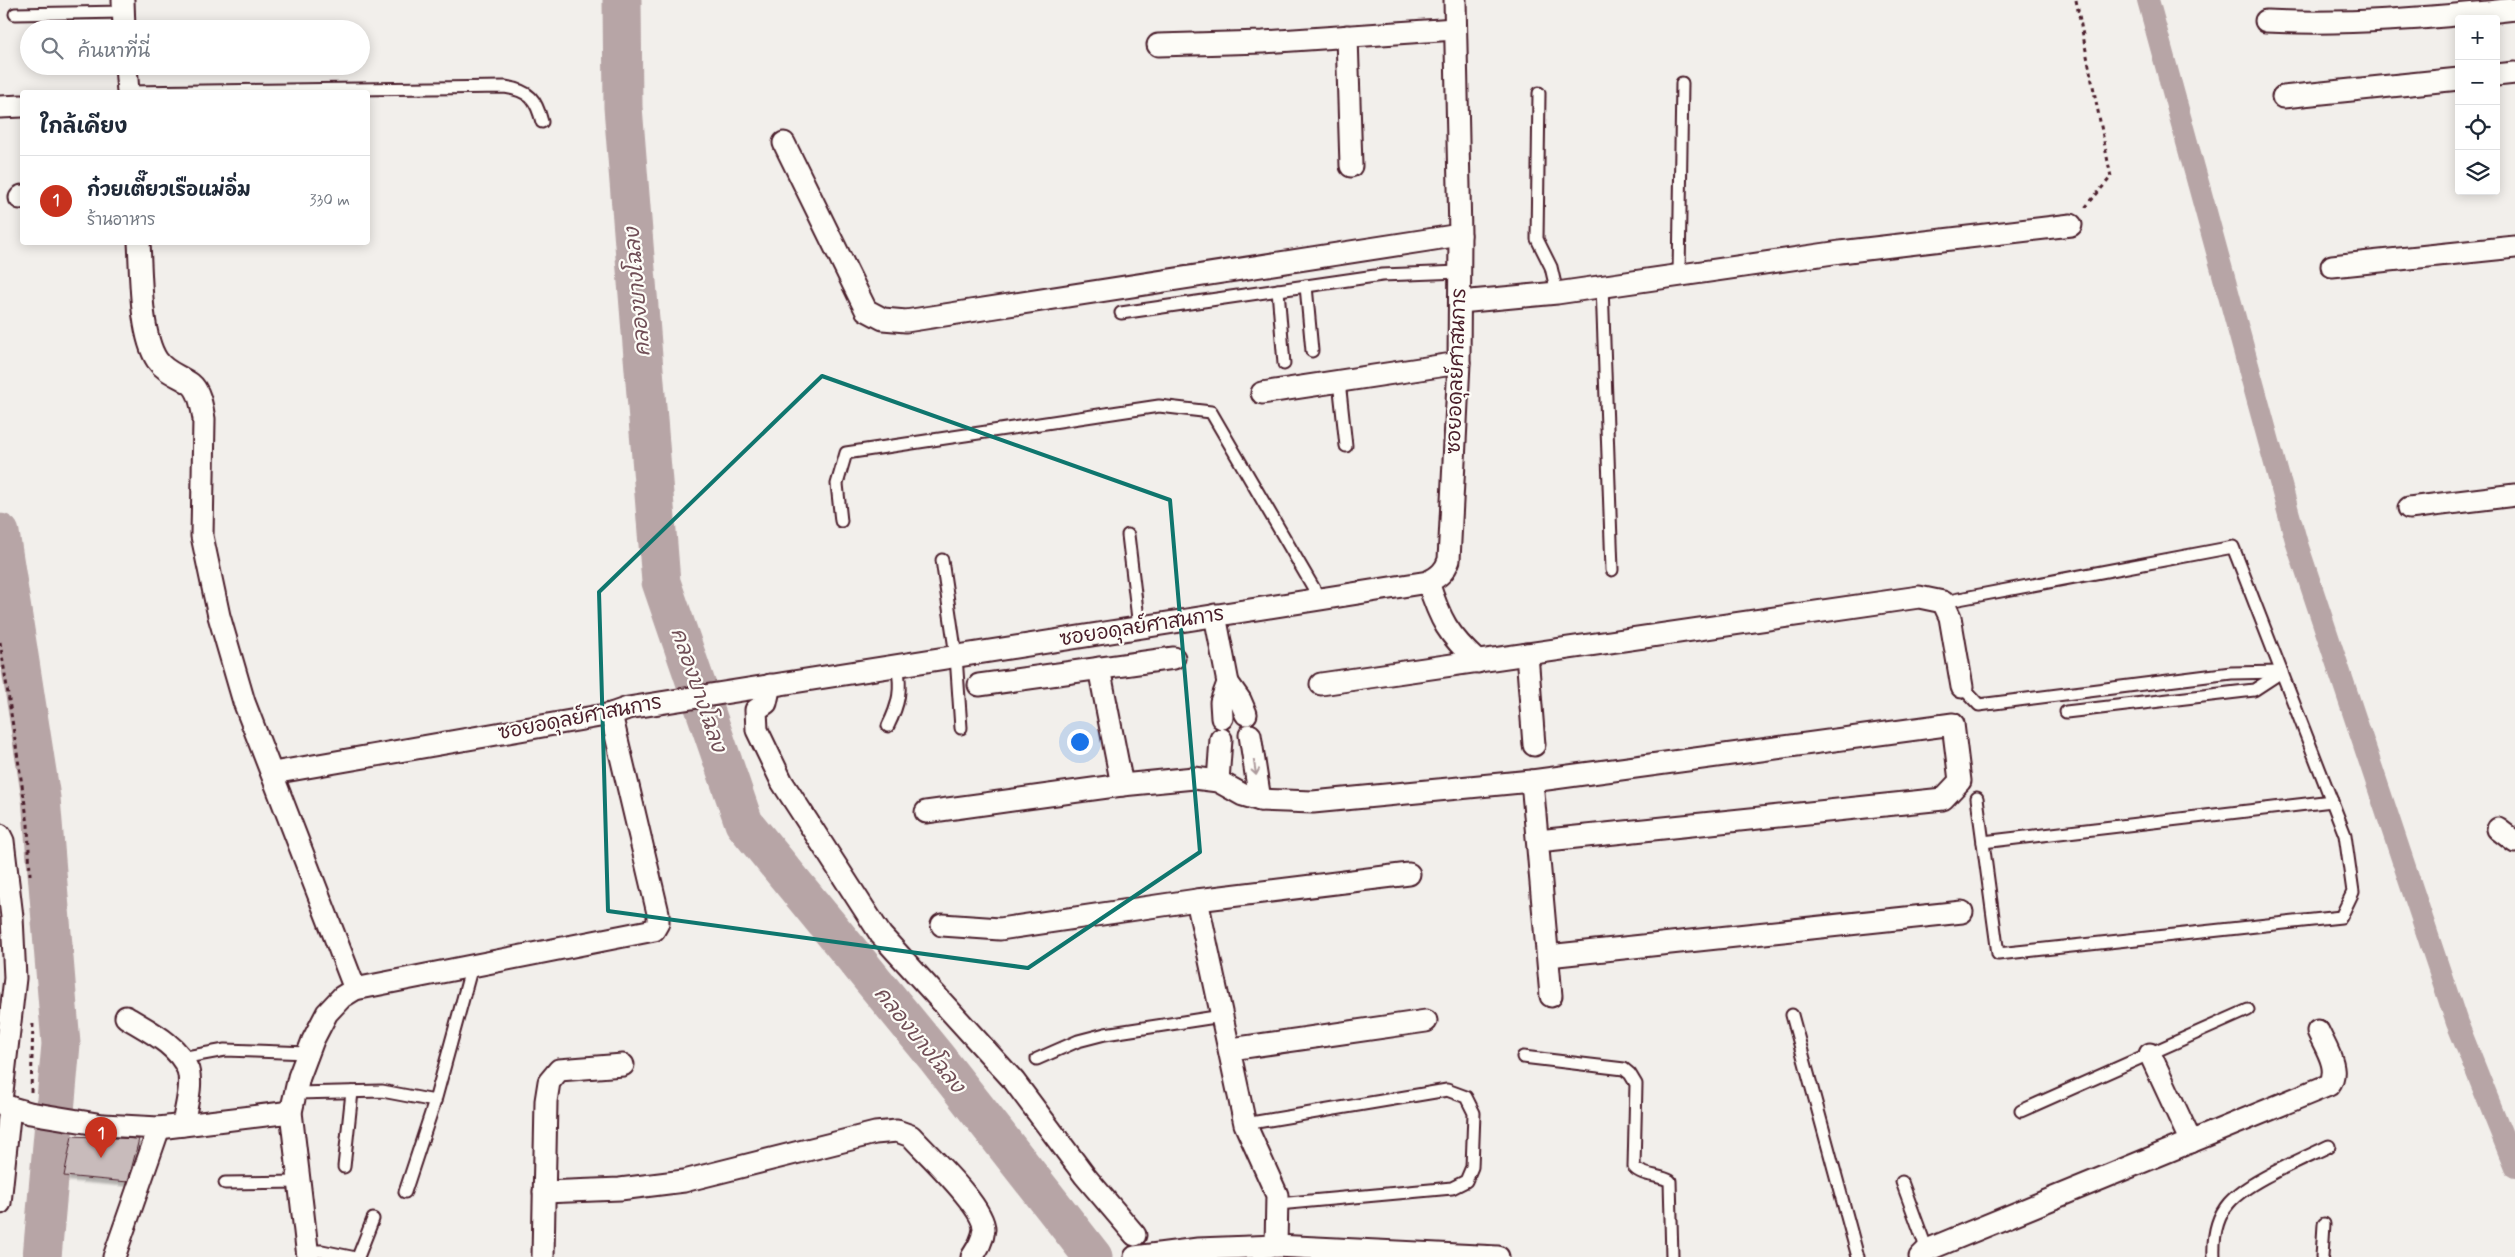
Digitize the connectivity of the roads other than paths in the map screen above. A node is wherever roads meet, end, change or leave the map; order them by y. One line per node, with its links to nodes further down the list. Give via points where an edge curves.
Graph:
1 (1455, 0): 6 (street, ซอยอดุลย์ศาสนการ)
2 (2515, 9): 5 (street, via 2375,22)
3 (123, 13): 4 (lane)
4 (15, 14)
5 (2266, 21)
6 (1455, 29): 7 (street); 24 (street, ซอยอดุลย์ศาสนการ)
7 (1347, 36): 8 (street); 22 (street)
8 (1158, 45)
9 (2515, 73): 11 (street)
10 (127, 75): 14 (street)
11 (2500, 75)
12 (2455, 79): 17 (street)
13 (1682, 83): 29 (lane)
14 (128, 90)
15 (279, 90): 20 (lane, via 505,87 519,89 537,103)
16 (1539, 93): 33 (lane, via 1537,239 1551,267)
17 (2283, 97)
18 (20, 106): 19 (street)
19 (0, 107)
20 (542, 122)
21 (784, 143): 24 (street, via 866,310 883,319 906,321)
22 (1352, 166)
23 (2071, 225): 29 (street)
24 (1460, 235): 28 (street, ซอยอดุลย์ศาสนการ)
25 (139, 245): 70 (street, via 146,337 156,359 167,371 193,385 201,401 204,419 202,536 219,616 244,702)
26 (2515, 247): 27 (street)
27 (2332, 266)
28 (1460, 272): 31 (lane, via 1397,273); 34 (street, ซอยอดุลย์ศาสนการ)
29 (1679, 274): 30 (street)
30 (1602, 285): 33 (street); 47 (lane)
31 (1306, 286): 32 (lane); 36 (lane)
32 (1278, 290): 35 (lane); 38 (lane)
33 (1557, 293): 34 (street)
34 (1460, 302): 37 (street, ซอยอดุลย์ศาสนการ)
35 (1121, 313)
36 (1312, 351)
37 (1459, 363): 39 (street); 48 (street, ซอยอดุลย์ศาสนการ, via 1449,560 1445,570)
38 (1284, 364)
39 (1339, 381): 40 (street); 41 (lane)
40 (1262, 393)
41 (1346, 446)
42 (2515, 495): 43 (street)
43 (2409, 508)
44 (841, 521): 49 (lane, via 836,484 846,453 1160,406 1211,412)
45 (1128, 535): 52 (lane)
46 (942, 560): 54 (lane)
47 (1612, 570)
48 (1428, 582): 49 (street, ซอยอดุลย์ศาสนการ); 56 (street, via 1444,626)
49 (1320, 599): 51 (street, ซอยอดุลย์ศาสนการ)
50 (1943, 602): 53 (street, via 1919,597); 59 (lane, via 2233,547); 64 (street, via 1950,617)
51 (1215, 615): 52 (street, ซอยอดุลย์ศาสนการ); 60 (street)
52 (1139, 627): 54 (street, ซอยอดุลย์ศาสนการ)
53 (1527, 654): 56 (street); 69 (street)
54 (956, 656): 57 (street, ซอยอดุลย์ศาสนการ); 68 (lane)
55 (1174, 658): 58 (street)
56 (1478, 662): 61 (street)
57 (897, 665): 63 (street, ซอยอดุลย์ศาสนการ); 67 (lane, via 901,694)
58 (1099, 668): 62 (street); 73 (street)
59 (2282, 672): 64 (lane, via 2231,673 1979,705); 66 (lane, via 2254,690); 76 (lane)
60 (1228, 683): 71 (street, via 1221,702); 75 (street, one-way to 75, via 1240,700 1248,725)
61 (1321, 684)
62 (979, 685)
63 (766, 686): 65 (street, ซอยอดุลย์ศาสนการ); 124 (street, via 766,704 756,710 758,730 782,782 881,935 1014,1081 1085,1176)
64 (1962, 687)
65 (620, 711): 70 (street, ซอยอดุลย์ศาสนการ); 88 (street, via 658,913 654,930)
66 (2066, 712)
67 (888, 726)
68 (961, 728)
69 (1534, 745)
70 (273, 773): 89 (street)
71 (1218, 781): 73 (street, via 1194,778); 75 (street)
72 (1532, 781): 75 (street, via 1313,802); 80 (street); 80 (street, via 1953,724 1960,781 1943,799)
73 (1122, 785): 77 (street)
74 (1977, 798): 81 (lane)
75 (1260, 800)
76 (2332, 800): 81 (lane); 81 (lane, via 2345,835 2353,892 2341,918 1998,954)
77 (926, 812)
78 (2498, 828): 82 (street)
79 (0, 834): 107 (street, via 12,917 15,978 1,1101)
80 (1538, 841): 87 (street)
81 (1983, 842)
82 (2515, 842)
83 (1409, 874): 84 (street)
84 (1197, 900): 86 (street, via 1000,929); 93 (street)
85 (1962, 912): 87 (street)
86 (942, 925)
87 (1548, 956): 90 (street)
88 (472, 966): 89 (street); 105 (lane)
89 (355, 989): 98 (street, via 342,997 328,1013)
90 (1551, 996)
91 (2248, 1010): 99 (lane)
92 (1792, 1014): 137 (lane)
93 (1222, 1016): 97 (street); 102 (lane, via 1105,1034)
94 (126, 1017): 101 (street, via 162,1039)
95 (1426, 1021): 97 (street)
96 (2318, 1031): 112 (street, via 2334,1069 2334,1078 2329,1085)
97 (1230, 1048): 109 (street)
98 (308, 1053): 101 (lane, via 225,1050); 106 (street)
99 (2150, 1054): 108 (lane); 112 (street)
100 (1523, 1057): 136 (lane, via 1624,1069 1630,1074 1636,1084 1634,1167 1670,1181)
101 (181, 1058): 110 (street, via 188,1072)
102 (1037, 1059)
103 (623, 1065): 119 (street, via 559,1070 549,1082)
104 (352, 1092): 105 (lane, via 382,1091); 106 (lane); 114 (lane)
105 (435, 1101): 118 (lane)
106 (294, 1102): 110 (street); 115 (street)
107 (20, 1110): 111 (street, via 103,1125); 120 (street)
108 (2021, 1110)
109 (1245, 1124): 121 (street, via 1277,1195); 121 (lane, via 1447,1090 1466,1097 1474,1113 1472,1167 1466,1181 1452,1188)
110 (183, 1125): 111 (street)
111 (159, 1128): 129 (street)
112 (2191, 1142): 128 (street)
113 (2329, 1146): 138 (lane, via 2262,1179 2229,1203 2216,1227)
114 (344, 1166)
115 (300, 1182): 117 (lane); 127 (street)
116 (1902, 1182): 128 (lane)
117 (225, 1183)
118 (405, 1192)
119 (544, 1192): 132 (street); 133 (street, via 620,1189 684,1181 875,1132 897,1132 911,1136 981,1215 984,1228 981,1244)
120 (0, 1203)
121 (1278, 1204): 125 (street)
122 (373, 1219): 131 (lane)
123 (2324, 1224): 139 (lane)
124 (1135, 1234)
125 (1276, 1246): 126 (street); 134 (street, via 1198,1249)
126 (1373, 1253): 135 (street)
127 (308, 1254): 130 (lane, via 322,1251)
128 (1924, 1254)
129 (114, 1257)
130 (352, 1257)
131 (358, 1257)
132 (543, 1257)
133 (972, 1257)
134 (1135, 1257)
135 (1498, 1257)
136 (1672, 1257)
137 (1858, 1257)
138 (2214, 1257)
139 (2322, 1257)

